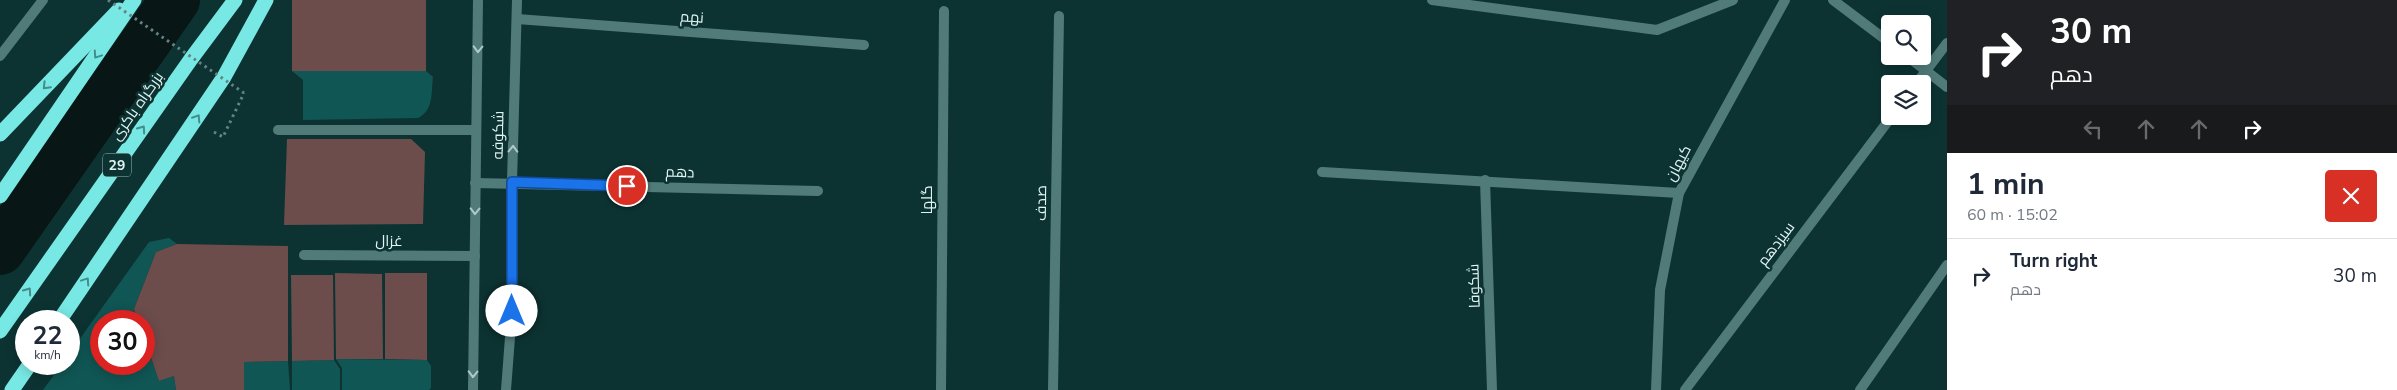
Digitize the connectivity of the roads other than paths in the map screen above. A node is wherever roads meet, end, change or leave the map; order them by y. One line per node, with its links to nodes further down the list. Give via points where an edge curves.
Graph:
1 (44, 0): 18 (street)
2 (128, 0): 26 (highway, one-way to 26)
3 (134, 0): 33 (highway, one-way to 33)
4 (235, 0): 38 (highway, بزرگراه باکری / 29, one-way to 4)
5 (266, 0): 37 (highway, one-way to 5, via 224,77)
6 (478, 0): 25 (street, one-way to 25)
7 (517, 0): 14 (street, شکوفه)
8 (1432, 0): 9 (street, via 1657,30)
9 (1732, 0)
10 (1785, 0): 32 (street, کیهان)
11 (1833, 0): 15 (street)
12 (944, 11): 43 (street, گلها)
13 (1058, 16): 44 (street, صدف)
14 (517, 19): 17 (street, نهم); 29 (street, شکوفه, one-way to 14)
15 (1881, 36)
16 (1947, 43): 20 (street)
17 (864, 45)
18 (0, 56)
19 (1918, 65): 20 (street)
20 (1926, 71): 21 (street); 22 (street)
21 (1923, 75)
22 (1947, 87)
23 (1885, 125): 47 (street, سیزدهم)
24 (278, 130): 25 (street)
25 (476, 130): 30 (street)
26 (0, 134)
27 (1322, 172): 28 (street)
28 (1485, 180): 32 (street); 45 (street, شکوفا)
29 (512, 182): 30 (street, دهم); 31 (street, دهم); 42 (street, شکوفه, via 512,311)
30 (476, 183): 35 (street, one-way to 35)
31 (818, 191)
32 (1679, 193): 46 (street, کیهان, via 1660,290)
33 (0, 196)
34 (304, 255): 35 (street, غزال)
35 (475, 256): 41 (street, one-way to 41)
36 (1947, 265): 48 (street)
37 (66, 310)
38 (0, 331)
39 (22, 375): 40 (highway)
40 (12, 390)
41 (473, 390)
42 (506, 390)
43 (941, 390)
44 (1053, 390)
45 (1492, 390)
46 (1656, 390)
47 (1685, 390)
48 (1860, 390)

